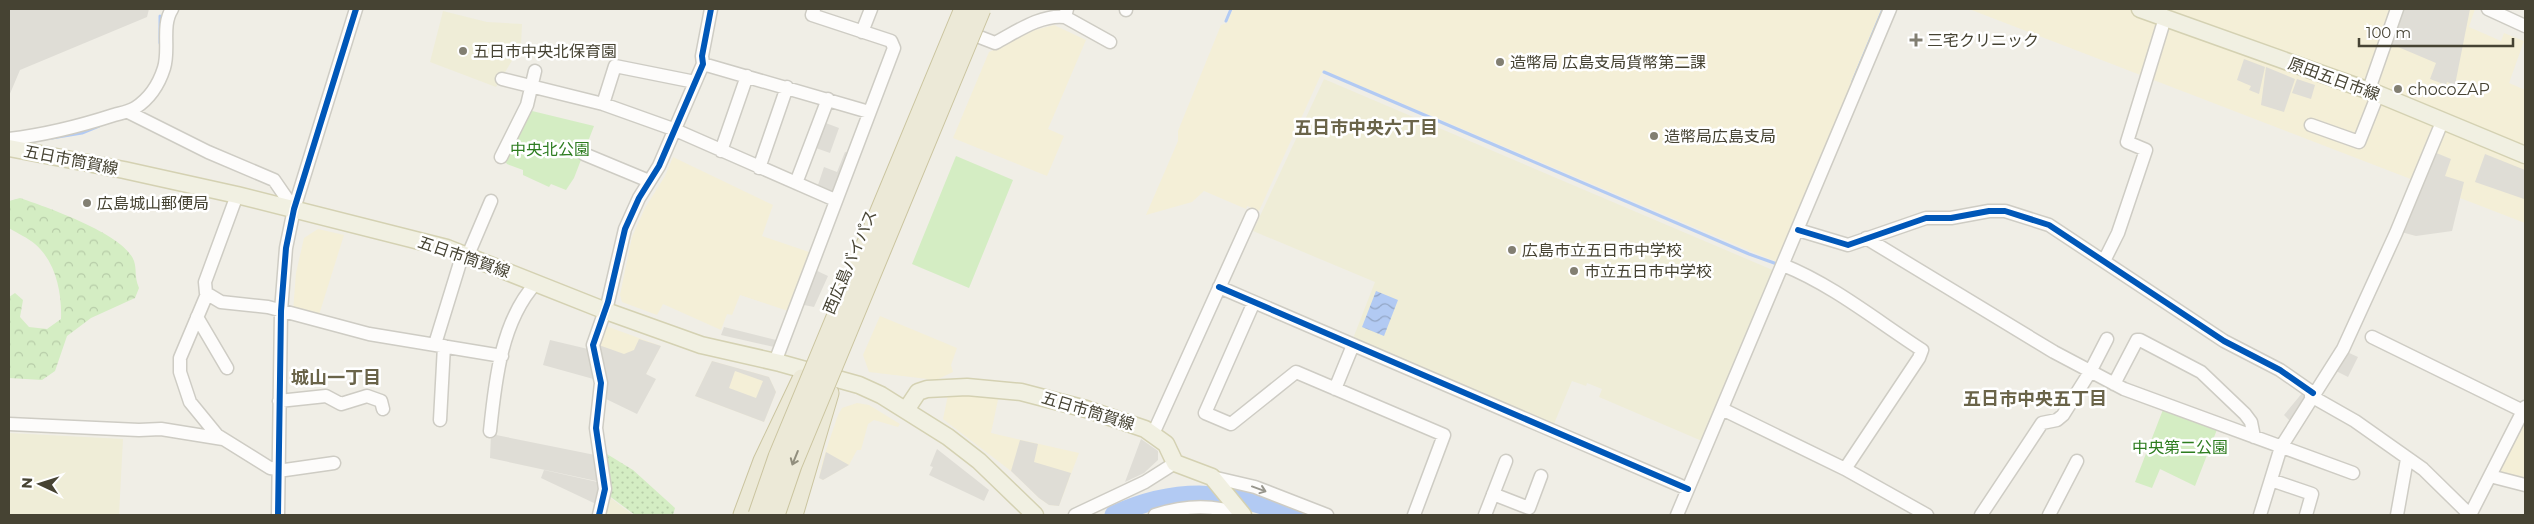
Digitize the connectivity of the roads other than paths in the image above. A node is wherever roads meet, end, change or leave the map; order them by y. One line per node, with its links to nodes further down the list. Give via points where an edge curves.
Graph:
1 (172, 9): 30 (street, via 166,21 168,55 161,76 144,100)
2 (356, 9): 47 (street)
3 (711, 9): 20 (street)
4 (814, 9): 17 (street, via 812,15)
5 (871, 9): 17 (street)
6 (956, 9): 68 (highway, 西広島バイパス)
7 (964, 9): 101 (highway, 西広島バイパス, bridge, via 778,458)
8 (981, 9): 106 (highway, 西広島バイパス, one-way to 106, bridge, via 792,465)
9 (988, 9): 18 (highway, 西広島バイパス)
10 (1890, 9): 49 (street)
11 (2140, 9): 15 (main road, 原田五日市線)
12 (2397, 9): 27 (street)
13 (2488, 9): 16 (street)
14 (1066, 13): 18 (street, via 1038,21 995,43); 19 (street)
15 (2165, 18): 27 (main road, 原田五日市線); 52 (street, via 2127,142 2146,150 2118,233)
16 (2525, 26)
17 (862, 32): 31 (street, via 891,41 894,48)
18 (977, 36): 70 (highway, 西広島バイパス)
19 (1110, 42)
20 (703, 64): 22 (street); 24 (street)
21 (535, 71): 25 (street)
22 (747, 76): 26 (street); 37 (street)
23 (502, 79): 25 (street)
24 (695, 82): 29 (street, via 615,66); 34 (street)
25 (532, 86): 29 (street); 40 (street, via 527,105)
26 (787, 87): 28 (street); 41 (street)
27 (2373, 93): 32 (main road, 原田五日市線); 33 (street, via 2359,142)
28 (828, 99): 31 (street); 43 (street)
29 (603, 104): 34 (street)
30 (128, 112): 35 (street); 47 (street, via 274,180)
31 (869, 112): 45 (street)
32 (2442, 122): 39 (main road, 原田五日市線); 73 (street, via 2343,349)
33 (2311, 125)
34 (673, 130): 37 (street); 42 (street, via 659,166)
35 (9, 139)
36 (9, 148): 44 (main road, 五日市筒賀線)
37 (721, 150): 41 (street)
38 (584, 154): 42 (street)
39 (2525, 155)
40 (501, 157)
41 (759, 168): 43 (street)
42 (649, 181): 59 (street, via 624,234)
43 (796, 183): 45 (street)
44 (237, 195): 47 (main road, 五日市筒賀線); 56 (street, via 204,282)
45 (835, 200): 66 (street)
46 (491, 201): 51 (street)
47 (294, 209): 51 (main road, 五日市筒賀線); 58 (street, via 286,248)
48 (1252, 215): 55 (street)
49 (1798, 230): 50 (street, via 1848,245); 53 (street)
50 (1866, 238): 52 (street, via 1926,218 2005,211 2049,225); 69 (street)
51 (465, 254): 54 (main road, 五日市筒賀線); 63 (street)
52 (2104, 261): 73 (street, via 2239,350 2280,370)
53 (1783, 266): 76 (street); 91 (street, via 1841,296 1922,350)
54 (536, 283): 59 (main road, 五日市筒賀線); 65 (street, via 522,300 510,326)
55 (1219, 287): 57 (street); 82 (street)
56 (207, 294): 58 (street, via 221,302); 60 (street)
57 (1254, 302): 64 (street); 72 (street, via 1205,413 1231,424 1296,372)
58 (281, 311): 63 (street, via 361,332); 74 (street)
59 (606, 311): 66 (main road, 五日市筒賀線, via 701,345); 105 (street, via 592,349 601,383 596,428 605,489)
60 (197, 318): 67 (street); 84 (street, via 180,358 180,372 188,399)
61 (2372, 337): 77 (street)
62 (2106, 340): 69 (street)
63 (440, 345): 65 (street); 79 (street)
64 (1353, 345): 72 (street); 99 (street)
65 (502, 356): 81 (street)
66 (775, 362): 68 (main road, 五日市筒賀線)
67 (227, 368)
68 (806, 370): 70 (main road, 五日市筒賀線); 101 (highway, 西広島バイパス, via 763,461)
69 (2090, 372): 71 (street); 115 (street, via 2062,415 2057,420 2042,423)
70 (834, 377): 78 (main road, 五日市筒賀線, via 881,395); 103 (highway, 西広島バイパス)
71 (2114, 384): 83 (street); 83 (street, via 2140,340 2201,372 2251,422)
72 (1336, 389): 111 (street, via 1444,435)
73 (2312, 395): 85 (street); 86 (street)
74 (279, 401): 75 (street, via 326,396 341,404 367,396 380,401); 92 (street)
75 (383, 409)
76 (1722, 409): 91 (street); 99 (street)
77 (2524, 409): 95 (street)
78 (906, 410): 82 (main road, 五日市筒賀線, via 918,392 927,389 1004,389 1061,402 1136,425); 107 (main road, 五日市筒賀線, via 979,461)
79 (440, 420)
80 (9, 424): 84 (street, via 161,429)
81 (490, 431)
82 (1153, 434): 90 (main road, 五日市筒賀線, via 1166,444)
83 (2254, 438): 85 (street)
84 (224, 439): 92 (street, via 265,466)
85 (2281, 447): 93 (street); 97 (street)
86 (2407, 459): 119 (street); 120 (street, via 2423,469)
87 (1506, 461): 100 (street)
88 (2077, 461): 116 (street)
89 (334, 463): 92 (street)
90 (1175, 463): 96 (main road); 108 (street, via 1145,482)
91 (1845, 469): 114 (street)
92 (278, 470): 104 (street)
93 (2353, 473)
94 (1541, 476): 100 (street, via 1529,508)
95 (2490, 476): 98 (street); 120 (street)
96 (1214, 480): 102 (main road); 110 (street, one-way to 110, via 1255,487)
97 (2270, 480): 117 (street); 118 (street, via 2312,494)
98 (2525, 485)
99 (1688, 489): 113 (street)
100 (1494, 494): 112 (street)
101 (747, 513)
102 (1241, 513): 109 (street, via 1201,507)
103 (794, 514)
104 (278, 515)
105 (599, 515)
106 (775, 515)
107 (1035, 515)
108 (1075, 515)
109 (1155, 515)
110 (1327, 515)
111 (1414, 515)
112 (1485, 515)
113 (1677, 515)
114 (1927, 515)
115 (1981, 515)
116 (2049, 515)
117 (2260, 515)
118 (2306, 515)
119 (2397, 515)
120 (2470, 515)

